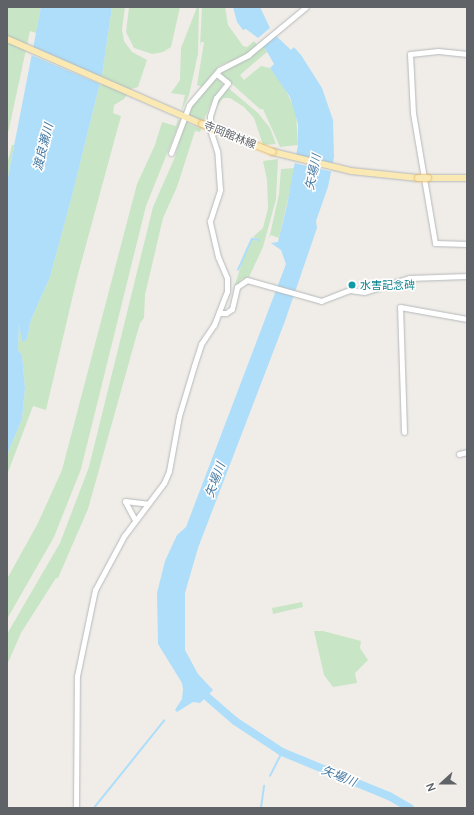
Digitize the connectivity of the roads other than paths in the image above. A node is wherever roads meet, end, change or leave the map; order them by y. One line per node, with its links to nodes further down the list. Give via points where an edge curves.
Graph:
1 (306, 7): 4 (street, via 261,45 242,59 222,67)
2 (7, 39): 5 (main road, 寺岡館林線)
3 (467, 54): 8 (street, via 438,51 410,54 413,113 435,243)
4 (217, 74): 5 (street, via 193,100); 10 (street, via 228,83 216,98 210,116 210,129 217,151 220,190 210,221 227,282)
5 (183, 116): 6 (street); 7 (main road, 寺岡館林線, bridge, via 273,152 351,171 418,178)
6 (171, 153)
7 (467, 178)
8 (467, 244)
9 (467, 276): 10 (street, via 409,278 364,292 350,290 318,301 247,280 240,284 232,309 226,313)
10 (219, 313): 15 (street, via 201,344 194,366 179,416 169,471)
11 (467, 319): 12 (street, via 400,307)
12 (404, 432)
13 (467, 452): 14 (street)
14 (459, 454)
15 (148, 504): 16 (street); 16 (street, via 125,502)
16 (135, 520): 17 (street, via 99,581 80,656 77,684)
17 (76, 808)

